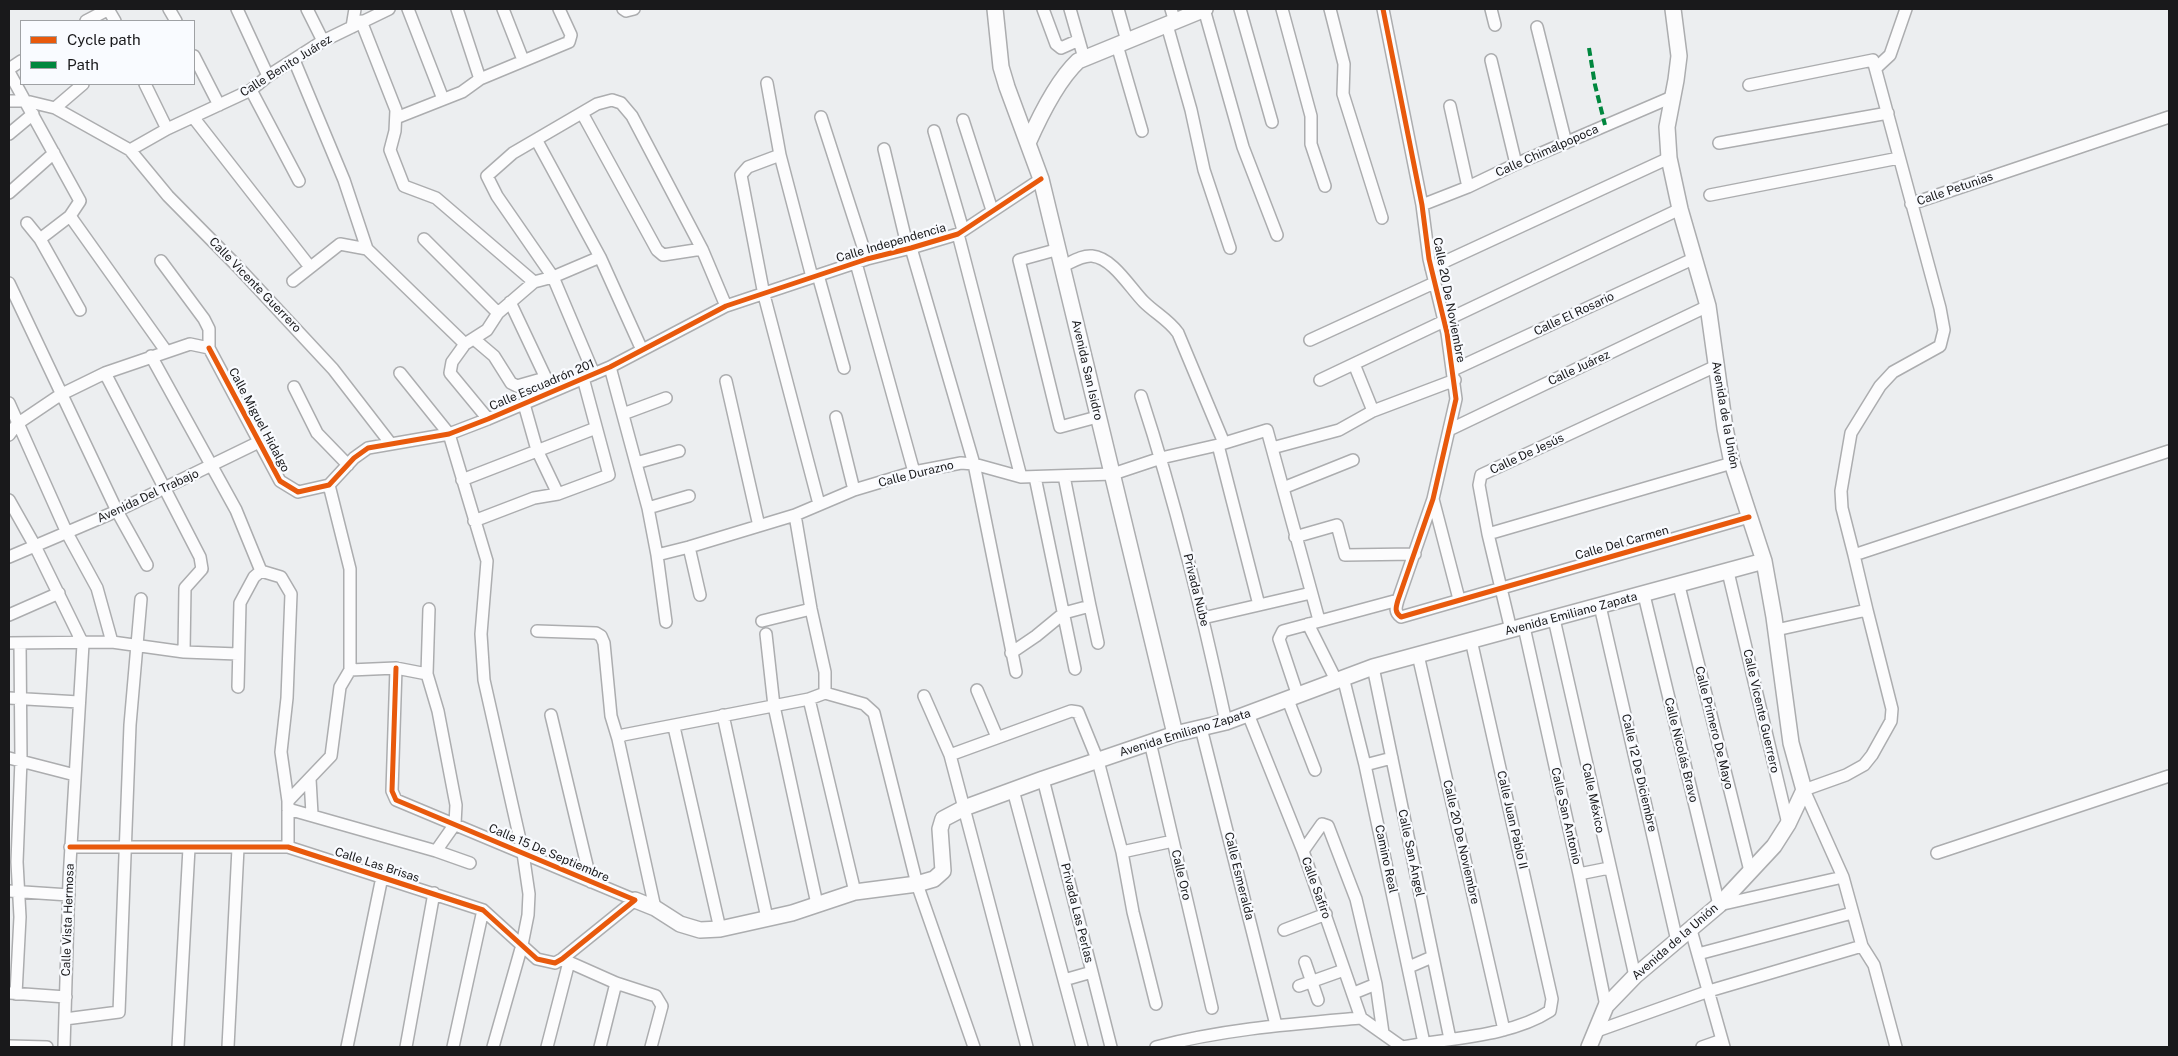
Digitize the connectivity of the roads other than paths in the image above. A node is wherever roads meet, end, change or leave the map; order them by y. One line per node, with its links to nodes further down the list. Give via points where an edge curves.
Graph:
1 (109, 9): 25 (street)
2 (237, 9): 40 (street)
3 (307, 9): 30 (street)
4 (355, 9): 26 (street)
5 (389, 9): 26 (street, Calle Benito Juárez)
6 (408, 9): 48 (street)
7 (457, 9): 41 (street)
8 (503, 9): 35 (street)
9 (560, 9): 35 (street, via 571,35 569,42)
10 (623, 9): 11 (street)
11 (634, 9)
12 (995, 9): 68 (main road, Avenida San Isidro, via 1001,67)
13 (1043, 9): 29 (street, via 1056,44 1061,48)
14 (1070, 9): 29 (street)
15 (1118, 9): 31 (street)
16 (1240, 9): 62 (street)
17 (1282, 9): 80 (street, via 1311,116 1311,144)
18 (1330, 9): 89 (street, via 1344,64 1343,94)
19 (1383, 9): 84 (street, Calle 20 De Noviembre)
20 (1491, 9): 27 (street)
21 (1673, 9): 47 (main road, Avenida de la Unión, via 1679,56)
22 (1906, 9): 38 (street, via 1890,55)
23 (1200, 10): 24 (main road); 92 (street, via 1243,147)
24 (1171, 19): 31 (main road); 95 (street, via 1204,170)
25 (88, 20)
26 (357, 24): 30 (street, Calle Benito Juárez); 60 (street, via 396,110)
27 (1495, 25)
28 (1537, 27): 69 (street)
29 (1079, 40): 33 (street)
30 (323, 41): 34 (street, Calle Benito Juárez)
31 (1122, 43): 33 (main road); 65 (street)
32 (195, 58): 51 (street)
33 (1084, 58): 68 (main road, via 1071,68)
34 (294, 60): 40 (street, Calle Benito Juárez); 96 (street, via 344,180)
35 (523, 60): 41 (street)
36 (1490, 60): 77 (street)
37 (20, 62): 39 (street)
38 (1876, 68): 45 (street, via 1874,60); 55 (street, Calle Petunias)
39 (9, 71): 50 (street)
40 (268, 76): 46 (street, Calle Benito Juárez)
41 (480, 79): 48 (street, via 462,92)
42 (767, 83): 74 (street)
43 (82, 85): 53 (street)
44 (145, 85): 63 (street)
45 (1749, 85)
46 (251, 90): 51 (street, Calle Benito Juárez); 79 (street)
47 (1672, 97): 69 (street, Calle Chimalpopoca); 75 (main road, Avenida de la Unión, via 1667,127)
48 (443, 99): 60 (street)
49 (9, 101): 50 (street, Calle Vicente Guerrero)
50 (26, 101): 53 (street, Calle Vicente Guerrero); 56 (street)
51 (219, 105): 57 (street, Calle Benito Juárez)
52 (1450, 106): 81 (street)
53 (55, 108): 71 (street, Calle Vicente Guerrero)
54 (582, 113): 67 (street); 97 (street, via 657,250 664,255); 97 (street, via 596,104 612,100 621,102 632,116)
55 (1888, 113): 70 (street); 76 (street, Calle Petunias)
56 (33, 114): 66 (street); 73 (street)
57 (193, 116): 63 (street, Calle Benito Juárez); 105 (street)
58 (821, 117): 103 (street)
59 (2169, 117): 85 (street, Calle Petunias)
60 (396, 118): 110 (street, via 390,150 404,186 436,198)
61 (963, 120): 87 (street)
62 (1272, 122)
63 (167, 129): 71 (street, Calle Benito Juárez)
64 (934, 131): 91 (street)
65 (1142, 131)
66 (9, 134)
67 (537, 141): 100 (street); 108 (street, via 513,153 487,176 497,196)
68 (1028, 143): 78 (main road, Avenida San Isidro)
69 (1566, 143): 77 (street, Calle Chimalpopoca)
70 (1719, 143)
71 (130, 150): 156 (street, Calle Vicente Guerrero, via 168,196 333,369)
72 (884, 150): 98 (street)
73 (54, 152): 82 (street); 88 (street, via 80,201)
74 (780, 155): 107 (street); 113 (street, via 748,167 742,175)
75 (1669, 158): 86 (main road, Avenida de la Unión); 106 (street)
76 (1899, 158): 83 (street); 85 (street, Calle Petunias)
77 (1516, 164): 81 (street, Calle Chimalpopoca)
78 (1041, 179): 87 (street, Calle Independencia); 99 (main road, Avenida San Isidro)
79 (298, 181)
80 (1325, 186)
81 (1468, 187): 84 (street, Calle Chimalpopoca)
82 (9, 193)
83 (1710, 195)
84 (1422, 204): 106 (street, Calle 20 De Noviembre)
85 (1911, 204): 197 (street, via 1940,308 1943,338 1940,346 1892,372 1851,433 1841,491)
86 (1680, 209): 101 (main road, Avenida de la Unión); 119 (street)
87 (992, 210): 91 (street, Calle Independencia)
88 (70, 216): 93 (street); 124 (street)
89 (1382, 218)
90 (27, 222): 93 (street)
91 (960, 232): 98 (street, Calle Independencia); 172 (street)
92 (1277, 235)
93 (40, 239): 117 (street)
94 (424, 239): 118 (street)
95 (1230, 248)
96 (367, 249): 105 (street, via 340,244); 121 (street)
97 (702, 249): 115 (street)
98 (910, 249): 103 (street, Calle Independencia); 165 (street)
99 (1059, 249): 104 (main road, Avenida San Isidro); 148 (street, via 1019,260 1060,427)
100 (600, 257): 108 (street); 123 (street)
101 (1695, 258): 116 (main road, Avenida de la Unión); 133 (street, Calle El Rosario)
102 (161, 261): 122 (street, via 204,319 209,329)
103 (861, 261): 107 (street, Calle Independencia); 169 (street)
104 (1063, 266): 148 (main road, Avenida San Isidro); 157 (street, via 1082,257 1098,257 1119,272 1143,302 1172,325 1178,333)
105 (310, 268): 109 (street)
106 (1431, 268): 112 (street, Calle 20 De Noviembre)
107 (815, 276): 113 (street, Calle Independencia); 129 (street)
108 (553, 277): 110 (street); 132 (street)
109 (293, 281)
110 (534, 282): 114 (street)
111 (9, 283): 140 (street)
112 (1434, 283): 119 (street, Calle 20 De Noviembre); 120 (street)
113 (764, 295): 115 (street, Calle Escuadrón 201); 183 (street)
114 (510, 302): 118 (street); 134 (street)
115 (726, 306): 123 (street, Calle Escuadrón 201)
116 (1708, 306): 127 (main road, Avenida de la Unión); 152 (street, Calle Juárez)
117 (80, 310)
118 (498, 313): 121 (street, via 486,330)
119 (1444, 321): 126 (street); 133 (street, Calle 20 De Noviembre)
120 (1310, 340)
121 (469, 341): 134 (street, via 494,356 511,383 517,386); 149 (street, via 452,362 450,373)
122 (209, 348): 124 (street, via 190,344); 155 (street, Calle Miguel Hidalgo)
123 (642, 350): 128 (street, Calle Escuadrón 201)
124 (166, 351): 125 (street)
125 (151, 356): 130 (street); 168 (street)
126 (1354, 364): 136 (street); 145 (street)
127 (1716, 366): 166 (main road, Avenida de la Unión); 191 (street, Calle De Jesús, via 1481,476 1479,485)
128 (610, 367): 132 (street, Calle Escuadrón 201); 146 (street)
129 (844, 368)
130 (105, 373): 140 (street); 176 (street)
131 (400, 373): 153 (street)
132 (594, 374): 135 (street, Calle Escuadrón 201)
133 (1454, 375): 145 (street, Calle El Rosario); 152 (street, Calle 20 De Noviembre, via 1456,398)
134 (545, 378): 139 (street)
135 (583, 378): 139 (street, Calle Escuadrón 201); 151 (street)
136 (1320, 380)
137 (726, 382): 189 (street)
138 (294, 387): 167 (street, via 318,433)
139 (552, 391): 144 (street, Calle Escuadrón 201)
140 (60, 395): 150 (street); 185 (street)
141 (1141, 396): 162 (street, Privada Nube)
142 (666, 398): 146 (street)
143 (9, 403): 150 (street)
144 (524, 404): 149 (street, Calle Escuadrón 201); 159 (street)
145 (1373, 411): 158 (street, Calle El Rosario, via 1339,430)
146 (623, 414): 164 (street)
147 (836, 417): 178 (street)
148 (1097, 417): 170 (main road, Avenida San Isidro)
149 (488, 420): 153 (street, Calle Escuadrón 201)
150 (17, 424): 154 (street); 190 (street)
151 (596, 428): 159 (street); 179 (street, via 609,474)
152 (1450, 429): 181 (street, Calle 20 De Noviembre)
153 (449, 434): 156 (street, Calle Escuadrón 201); 174 (street)
154 (9, 435)
155 (259, 442): 168 (street, Avenida Del Trabajo); 175 (street, Calle Miguel Hidalgo, via 280,481 298,492)
156 (391, 444): 167 (street, Calle Escuadrón 201, via 368,448)
157 (1221, 444): 158 (street, Calle Durazno, via 1268,430); 162 (street, Calle Durazno); 212 (street)
158 (1272, 448): 177 (street)
159 (537, 450): 174 (street); 179 (street)
160 (679, 451): 164 (street)
161 (2169, 451): 197 (street)
162 (1161, 458): 170 (street, Calle Durazno); 220 (street, Privada Nube)
163 (1353, 460): 177 (street)
164 (636, 463): 184 (street)
165 (974, 464): 169 (street, Calle Durazno, via 961,463); 172 (street, Calle Durazno); 237 (street)
166 (1732, 464): 187 (main road, Avenida de la Unión); 191 (street)
167 (348, 465): 175 (street, Calle Escuadrón 201)
168 (212, 466): 176 (street, Avenida Del Trabajo); 201 (street, via 236,510)
169 (914, 472): 178 (street, Calle Durazno)
170 (1113, 474): 171 (street, Calle Durazno); 262 (main road, Avenida San Isidro)
171 (1064, 476): 173 (street, Calle Durazno); 213 (street)
172 (1021, 477): 173 (street, Calle Durazno)
173 (1035, 477): 218 (street)
174 (462, 480): 188 (street)
175 (329, 485): 243 (street, via 350,569)
176 (166, 488): 185 (street, Avenida Del Trabajo); 236 (street, via 200,557 202,569 185,588)
177 (1282, 488): 192 (street)
178 (854, 490): 183 (street, Calle Durazno)
179 (558, 494): 188 (street, via 534,498)
180 (689, 496): 184 (street)
181 (1433, 499): 195 (street, Calle 20 De Noviembre); 210 (street)
182 (9, 502): 193 (street)
183 (819, 504): 186 (street, Calle Durazno)
184 (648, 508): 196 (street)
185 (117, 511): 190 (street, Avenida Del Trabajo); 200 (street)
186 (795, 515): 189 (street, Calle Durazno); 216 (street)
187 (1749, 517): 199 (main road, Avenida de la Unión); 204 (street, Calle Del Carmen)
188 (474, 521): 293 (street, via 486,561 481,634 484,680)
189 (759, 526): 194 (street, Calle Durazno)
190 (67, 533): 193 (street, Avenida Del Trabajo); 231 (street, via 97,588)
191 (1488, 534): 204 (street, Calle De Jesús)
192 (1295, 537): 195 (street, via 1337,525 1345,555); 206 (street)
193 (35, 546): 198 (street, Avenida Del Trabajo); 205 (street)
194 (689, 547): 196 (street, Calle Durazno); 207 (street)
195 (1415, 554): 211 (street, Calle 20 De Noviembre)
196 (657, 555): 224 (street)
197 (1854, 555): 217 (street)
198 (9, 557)
199 (1764, 561): 202 (main road, Avenida Emiliano Zapata); 227 (main road, Avenida de la Unión)
200 (147, 565)
201 (261, 571): 238 (street, via 254,577 240,603); 279 (street, via 281,577 291,594 287,698 281,752)
202 (1728, 572): 203 (main road, Avenida Emiliano Zapata); 283 (street, Calle Vicente Guerrero)
203 (1678, 586): 208 (main road, Avenida Emiliano Zapata); 297 (street, Calle Primero De Mayo)
204 (1501, 587): 210 (street, Calle Del Carmen); 226 (street, Calle De Jesús)
205 (58, 593): 219 (street); 234 (street)
206 (1311, 593): 212 (street); 222 (street)
207 (700, 595)
208 (1644, 595): 214 (main road, Avenida Emiliano Zapata); 309 (street, Calle Nicolás Bravo)
209 (141, 599): 235 (street)
210 (1459, 599): 211 (street, via 1401,617 1396,609)
211 (1398, 600): 222 (street)
212 (1259, 605): 220 (street)
213 (1090, 606): 218 (street); 233 (street)
214 (1600, 606): 221 (main road, Avenida Emiliano Zapata); 318 (street, Calle 12 De Diciembre)
215 (429, 609): 245 (street)
216 (811, 609): 223 (street); 249 (street, via 825,672)
217 (1867, 610): 227 (street); 278 (street, via 1892,709 1891,722 1864,765)
218 (1064, 613): 237 (street); 242 (street)
219 (9, 616)
220 (1204, 618): 259 (street, Privada Nube)
221 (1554, 619): 226 (main road, Avenida Emiliano Zapata); 296 (street, Calle México)
222 (1320, 620): 225 (street)
223 (762, 621)
224 (666, 622)
225 (1308, 624): 246 (street, Camino Real); 252 (street, via 1282,631 1279,640)
226 (1517, 628): 230 (main road, Avenida Emiliano Zapata); 298 (street, Calle San Antonio)
227 (1776, 630): 278 (main road, Avenida de la Unión, via 1791,743)
228 (537, 632): 264 (street, via 596,633 601,636 611,716)
229 (766, 634): 255 (street)
230 (1471, 640): 239 (main road, Avenida Emiliano Zapata); 345 (street, Calle Juan Pablo II, via 1552,999 1550,1011)
231 (112, 642): 234 (street); 235 (street)
232 (14, 643): 234 (street); 251 (street)
233 (1098, 643)
234 (83, 644): 254 (street, Calle Vista Hermosa)
235 (136, 644): 236 (street); 286 (street)
236 (184, 652): 238 (street)
237 (1011, 653): 244 (street)
238 (238, 654): 247 (street)
239 (1418, 655): 240 (main road, Avenida Emiliano Zapata); 345 (street, Calle 20 De Noviembre)
240 (1373, 667): 246 (main road, Avenida Emiliano Zapata); 268 (street, Calle San Ángel)
241 (396, 668): 243 (street); 245 (street); 282 (street, Calle 15 De Septiembre, via 392,791 396,800)
242 (1075, 669)
243 (350, 670): 275 (street, via 340,687 331,756)
244 (1016, 672)
245 (426, 674): 282 (street, via 438,711 456,805)
246 (1340, 678): 252 (main road, Avenida Emiliano Zapata); 271 (street, Camino Real)
247 (238, 687)
248 (977, 690): 263 (street)
249 (825, 693): 253 (street); 302 (street, via 864,704 874,713)
250 (924, 696): 266 (street)
251 (14, 698): 254 (street); 269 (street)
252 (1293, 698): 257 (main road, Avenida Emiliano Zapata); 272 (street)
253 (809, 699): 255 (street); 304 (street)
254 (79, 702): 273 (street, Calle Vista Hermosa)
255 (774, 706): 258 (street); 308 (street)
256 (551, 714): 301 (street)
257 (1248, 714): 259 (main road, Avenida Emiliano Zapata); 291 (street, Calle Safiro)
258 (723, 715): 260 (street); 314 (street)
259 (1226, 722): 261 (main road, Avenida Emiliano Zapata)
260 (674, 727): 264 (street); 315 (street)
261 (1201, 728): 262 (main road, Avenida Emiliano Zapata); 344 (street, Calle Esmeralda)
262 (1174, 734): 265 (main road, Avenida Emiliano Zapata)
263 (997, 737): 266 (street); 270 (street, via 1071,711 1078,712)
264 (618, 738): 310 (street)
265 (1150, 742): 270 (main road, Avenida Emiliano Zapata); 284 (street, Calle Oro)
266 (950, 756): 280 (street)
267 (9, 758): 269 (street)
268 (1392, 758): 271 (street); 322 (street, Calle San Ángel)
269 (21, 760): 273 (street); 303 (street)
270 (1098, 761): 276 (main road, Avenida Emiliano Zapata); 292 (street)
271 (1365, 765): 325 (street, Camino Real)
272 (1315, 770)
273 (75, 775): 285 (street, Calle Vista Hermosa)
274 (2169, 776): 294 (street)
275 (310, 779): 279 (street); 281 (street)
276 (1042, 779): 277 (main road, Avenida Emiliano Zapata); 327 (street, Privada Las Perlas)
277 (1013, 790): 280 (main road, Avenida Emiliano Zapata); 329 (street)
278 (1804, 790): 283 (main road); 300 (street)
279 (288, 805): 281 (street); 287 (street)
280 (964, 808): 302 (main road, Avenida Emiliano Zapata, via 943,819 940,829 943,871 934,879); 364 (street)
281 (312, 814): 290 (street)
282 (454, 824): 290 (street); 293 (street, Calle 15 De Septiembre)
283 (1788, 824): 297 (main road, Avenida de la Unión, via 1774,846)
284 (1173, 842): 292 (street); 341 (street, Calle Oro)
285 (70, 847): 286 (street, Calle Las Brisas); 306 (street, Calle Vista Hermosa)
286 (125, 847): 288 (street, Calle Las Brisas); 343 (street, via 119,1012)
287 (288, 847): 289 (street, Calle Las Brisas); 299 (street, Calle Las Brisas)
288 (189, 848): 289 (street, Calle Las Brisas); 354 (street)
289 (238, 848): 355 (street)
290 (436, 851): 295 (street)
291 (1303, 851): 313 (street, Calle Safiro); 332 (street, via 1322,824 1328,826 1356,899)
292 (1122, 852): 339 (street)
293 (523, 853): 301 (street, Calle 15 De Septiembre); 319 (street, via 529,894)
294 (1937, 853)
295 (470, 862)
296 (1609, 868): 298 (street); 328 (street, Calle México)
297 (1750, 871): 309 (main road, Avenida de la Unión)
298 (1579, 874): 340 (street, Calle San Antonio)
299 (382, 877): 305 (street, Calle Las Brisas); 356 (street)
300 (1843, 877): 309 (street); 312 (street)
301 (591, 882): 307 (street, Calle 15 De Septiembre)
302 (917, 884): 304 (main road, Avenida Emiliano Zapata); 363 (street)
303 (14, 892): 306 (street); 336 (street, via 20,917)
304 (855, 892): 308 (main road, Avenida Emiliano Zapata)
305 (434, 893): 311 (street, Calle Las Brisas); 357 (street)
306 (69, 895): 337 (street, Calle Vista Hermosa)
307 (635, 900): 310 (main road, Avenida Emiliano Zapata); 323 (street)
308 (817, 904): 314 (main road, Avenida Emiliano Zapata)
309 (1719, 905): 317 (main road, Avenida de la Unión)
310 (655, 908): 315 (main road, Avenida Emiliano Zapata, via 680,924 700,930)
311 (483, 910): 319 (street, Calle Las Brisas); 358 (street)
312 (1852, 913): 320 (street); 321 (street)
313 (1326, 914): 316 (street); 326 (street, Calle Safiro)
314 (767, 918): 315 (main road, Avenida Emiliano Zapata)
315 (720, 929)
316 (1284, 930)
317 (1691, 930): 318 (main road, Avenida de la Unión); 321 (street)
318 (1677, 941): 328 (main road, Avenida de la Unión)
319 (522, 945): 323 (street, Calle Las Brisas, via 537,959 555,963); 359 (street)
320 (1862, 946): 334 (street); 371 (street, via 1874,965)
321 (1698, 954): 334 (street)
322 (1432, 957): 325 (street); 348 (street, Calle San Ángel)
323 (565, 961): 331 (street); 360 (street)
324 (1305, 962): 330 (street)
325 (1409, 967): 349 (street, Camino Real)
326 (1344, 970): 330 (street); 335 (street, Calle Safiro)
327 (1092, 972): 329 (street); 366 (street, Privada Las Perlas)
328 (1635, 976): 340 (main road, Avenida de la Unión)
329 (1064, 980): 365 (street)
330 (1312, 982): 333 (street); 338 (street)
331 (616, 983): 361 (street); 362 (street, via 656,996 662,1006)
332 (1376, 984): 335 (street); 347 (street)
333 (1299, 986)
334 (1709, 991): 346 (street); 350 (street)
335 (1354, 993): 342 (street, Calle Safiro)
336 (12, 994): 337 (street)
337 (66, 997): 343 (street, Calle Vista Hermosa)
338 (1318, 1000)
339 (1156, 1004)
340 (1606, 1006): 346 (main road, Avenida de la Unión)
341 (1212, 1008)
342 (1361, 1018): 344 (street); 347 (street)
343 (65, 1019): 353 (street, Calle Vista Hermosa)
344 (1276, 1025): 367 (street, via 1194,1037)
345 (1504, 1030): 348 (street)
346 (1594, 1032): 369 (main road, Avenida de la Unión)
347 (1383, 1033): 368 (street)
348 (1450, 1039): 349 (street)
349 (1424, 1043): 368 (street)
350 (1723, 1044): 370 (street)
351 (9, 1046): 352 (street)
352 (47, 1047)
353 (64, 1047)
354 (178, 1047)
355 (228, 1047)
356 (347, 1047)
357 (406, 1047)
358 (453, 1047)
359 (493, 1047)
360 (547, 1047)
361 (600, 1047)
362 (651, 1047)
363 (974, 1047)
364 (1027, 1047)
365 (1082, 1047)
366 (1111, 1047)
367 (1156, 1047)
368 (1402, 1047)
369 (1588, 1047)
370 (1702, 1047)
371 (1896, 1047)

